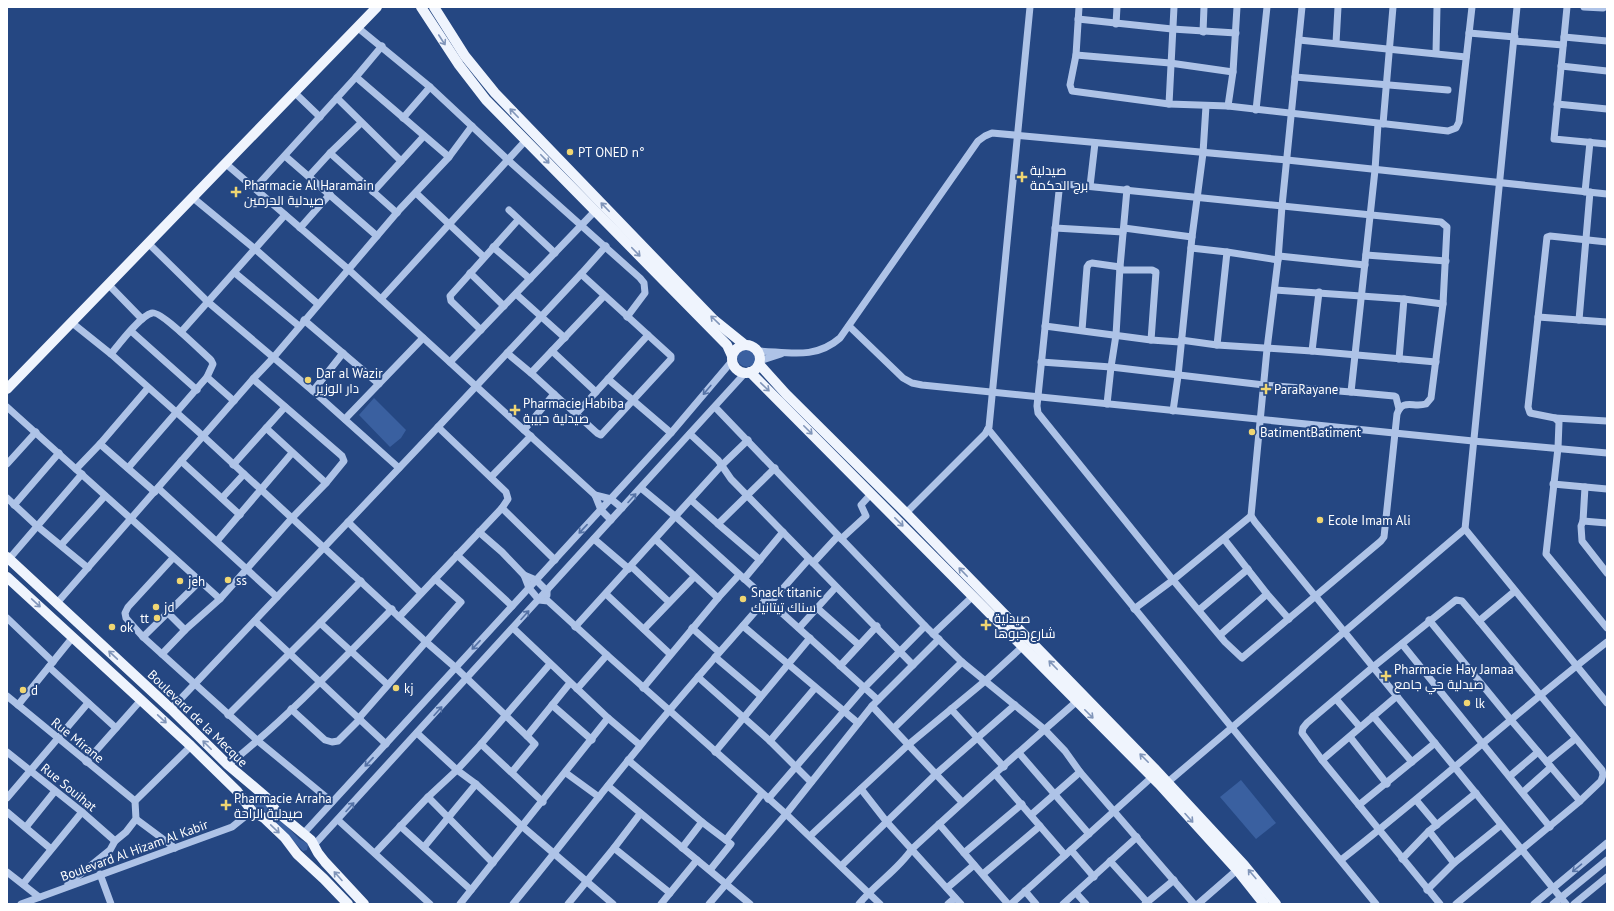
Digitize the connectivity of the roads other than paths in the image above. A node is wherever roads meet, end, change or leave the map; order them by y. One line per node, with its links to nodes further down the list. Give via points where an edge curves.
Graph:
1 (377, 7): 21 (main road)
2 (382, 7): 21 (main road)
3 (422, 7): 64 (main road, one-way to 64, via 474,86)
4 (434, 7): 156 (main road, one-way to 4, via 714,320 495,93 465,56)
5 (1030, 7): 62 (street)
6 (1080, 7): 22 (street)
7 (1117, 7): 23 (street)
8 (1174, 7): 25 (street)
9 (1204, 7): 26 (street)
10 (1237, 7): 27 (street)
11 (1267, 7): 55 (street)
12 (1302, 7): 30 (street)
13 (1338, 7): 33 (street)
14 (1393, 7): 35 (street)
15 (1437, 7): 36 (street)
16 (1472, 7): 28 (street)
17 (1518, 7): 29 (street)
18 (1567, 7): 31 (street)
19 (1584, 7): 20 (street)
20 (1604, 8)
21 (367, 17): 24 (main road)
22 (1078, 19): 23 (street); 37 (street)
23 (1116, 24): 25 (street)
24 (357, 27): 34 (street); 48 (main road)
25 (1172, 29): 26 (street); 39 (street)
26 (1203, 32): 27 (street)
27 (1236, 33): 42 (street)
28 (1469, 33): 29 (street); 38 (street)
29 (1514, 39): 31 (street); 78 (street)
30 (1299, 40): 33 (street); 44 (street)
31 (1563, 41): 32 (street); 40 (street)
32 (1607, 41)
33 (1336, 43): 35 (street)
34 (382, 46): 43 (street); 46 (street)
35 (1388, 48): 36 (street); 45 (street)
36 (1436, 53): 38 (street)
37 (1076, 55): 39 (street); 50 (street, via 1070,85 1072,91)
38 (1466, 58): 60 (street, via 1459,122 1456,128 1448,131)
39 (1170, 63): 42 (street); 50 (street)
40 (1561, 66): 41 (street); 51 (street)
41 (1607, 71)
42 (1233, 72): 53 (street)
43 (356, 77): 49 (street); 58 (street)
44 (1295, 77): 45 (street); 56 (street)
45 (1386, 84): 47 (street); 60 (street)
46 (430, 87): 58 (street); 61 (street)
47 (1448, 90)
48 (294, 92): 57 (street); 75 (main road)
49 (337, 98): 57 (street); 59 (street)
50 (1169, 104): 52 (street)
51 (1557, 104): 54 (street); 65 (street, via 1554,138)
52 (1206, 106): 53 (street); 69 (street)
53 (1228, 106): 55 (street)
54 (1607, 109)
55 (1256, 110): 56 (street)
56 (1292, 113): 60 (street); 74 (street)
57 (320, 116): 70 (street)
58 (403, 118): 63 (street)
59 (361, 123): 68 (street); 72 (street)
60 (1381, 124): 76 (street)
61 (472, 126): 71 (street); 73 (street)
62 (1018, 135): 66 (street); 144 (street, via 992,134 978,141); 187 (street)
63 (424, 136): 71 (street); 72 (street)
64 (526, 140): 73 (street); 91 (main road, one-way to 91)
65 (1590, 142): 67 (street); 83 (street)
66 (1096, 143): 69 (street); 79 (street)
67 (1607, 144)
68 (330, 152): 77 (street); 82 (street)
69 (1203, 152): 74 (street); 88 (street)
70 (285, 156): 77 (street); 80 (street)
71 (449, 157): 84 (street)
72 (400, 160): 82 (street)
73 (508, 160): 96 (street); 97 (street)
74 (1287, 160): 76 (street); 89 (street)
75 (225, 163): 80 (street); 87 (main road)
76 (1375, 170): 78 (street); 94 (street)
77 (309, 176): 85 (street)
78 (1501, 184): 83 (street); 216 (street)
79 (1090, 186): 81 (street); 99 (street, via 1061,186)
80 (255, 188): 93 (street)
81 (1127, 190): 88 (street); 100 (street)
82 (373, 192): 92 (street)
83 (1588, 192): 86 (street); 103 (street)
84 (416, 193): 92 (street); 96 (street)
85 (330, 194): 98 (street); 101 (street)
86 (1607, 194)
87 (192, 197): 105 (main road); 109 (street)
88 (1198, 198): 89 (street); 102 (street)
89 (1282, 206): 94 (street); 114 (street)
90 (509, 210): 95 (street)
91 (595, 211): 97 (street); 166 (main road, one-way to 166, via 727,345)
92 (397, 213): 101 (street)
93 (285, 215): 98 (street); 109 (street)
94 (1370, 215): 112 (street); 115 (street, via 1444,223 1447,230)
95 (518, 220): 107 (street); 111 (street)
96 (450, 224): 113 (street); 129 (street)
97 (582, 225): 106 (street); 111 (street)
98 (300, 228): 118 (street)
99 (1055, 228): 100 (street); 145 (street)
100 (1124, 230): 102 (street); 117 (street)
101 (376, 236): 118 (street)
102 (1192, 236): 108 (street)
103 (1585, 239): 104 (street); 137 (street, via 1547,237); 140 (street)
104 (1607, 242)
105 (148, 243): 123 (main road); 131 (street)
106 (606, 246): 121 (street); 136 (street, via 644,283 645,293)
107 (493, 247): 113 (street); 122 (street)
108 (1191, 248): 110 (street); 155 (street)
109 (255, 249): 120 (street); 132 (street)
110 (1227, 252): 114 (street); 157 (street)
111 (555, 253): 122 (street)
112 (1366, 255): 115 (street); 116 (street)
113 (484, 257): 119 (street)
114 (1279, 258): 116 (street); 124 (street)
115 (1446, 261): 133 (street)
116 (1365, 265): 128 (street)
117 (1120, 268): 147 (street, via 1089,264 1087,267); 151 (street); 154 (street, via 1156,272)
118 (348, 270): 129 (street); 132 (street)
119 (470, 272): 134 (street); 146 (street, via 451,293 450,298)
120 (235, 273): 131 (street); 143 (street)
121 (581, 274): 127 (street); 135 (street)
122 (530, 279): 126 (street)
123 (108, 284): 138 (street); 141 (main road)
124 (1274, 290): 125 (street); 158 (street)
125 (1319, 292): 128 (street); 160 (street)
126 (516, 294): 134 (street); 135 (street)
127 (604, 296): 136 (street); 153 (street)
128 (1361, 296): 130 (street); 164 (street)
129 (381, 299): 152 (street)
130 (1404, 299): 133 (street); 168 (street)
131 (208, 302): 149 (street); 165 (street)
132 (318, 304): 139 (street)
133 (1443, 304): 171 (street)
134 (504, 306): 146 (street)
135 (541, 317): 153 (street); 162 (street)
136 (627, 317): 150 (street)
137 (1538, 317): 140 (street); 202 (street, via 1528,407 1530,413)
138 (142, 319): 148 (street); 149 (street, via 155,313)
139 (304, 320): 143 (street); 161 (street)
140 (1579, 320): 142 (street)
141 (71, 322): 163 (street); 183 (main road)
142 (1607, 322)
143 (298, 326): 165 (street)
144 (849, 326): 167 (street, via 840,338 824,349); 187 (street, via 899,374 912,383)
145 (1044, 326): 147 (street); 170 (street)
146 (481, 330): 169 (street)
147 (1082, 330): 151 (street)
148 (131, 331): 163 (street); 184 (street)
149 (181, 332): 176 (street, via 211,360 213,364)
150 (648, 335): 177 (street); 191 (street, via 670,354 671,359)
151 (1116, 335): 154 (street); 172 (street)
152 (423, 338): 169 (street); 179 (street)
153 (565, 338): 159 (street)
154 (1150, 340): 155 (street)
155 (1181, 341): 157 (street); 175 (street)
156 (745, 345): 166 (main road, via 735,350); 167 (main road, via 752,346)
157 (1216, 345): 158 (street)
158 (1268, 349): 160 (street); 180 (street)
159 (552, 351): 174 (street); 186 (street)
160 (1312, 351): 164 (street)
161 (343, 353): 179 (street); 185 (street)
162 (507, 353): 174 (street); 181 (street)
163 (110, 354): 182 (street)
164 (1355, 355): 168 (street); 188 (street)
165 (273, 358): 178 (street); 185 (street)
166 (732, 358): 173 (main road, via 736,368); 210 (street, one-way to 210)
167 (759, 359): 173 (main road, via 754,370); 251 (main road, via 786,394)
168 (1399, 359): 171 (street)
169 (450, 362): 181 (street)
170 (1041, 362): 172 (street); 190 (street)
171 (1436, 362): 197 (street, via 1429,402 1422,406 1405,405)
172 (1111, 367): 175 (street); 193 (street)
173 (748, 372): 196 (street); 240 (main road, one-way to 240)
174 (531, 373): 189 (street)
175 (1178, 376): 180 (street); 198 (street)
176 (207, 377): 184 (street); 192 (street)
177 (608, 378): 186 (street); 191 (street)
178 (253, 379): 192 (street); 195 (street)
179 (379, 384): 203 (street)
180 (1264, 385): 188 (street); 201 (street)
181 (476, 386): 205 (street); 208 (street)
182 (148, 388): 199 (street); 217 (street)
183 (7, 389)
184 (196, 390): 199 (street)
185 (313, 391): 203 (street)
186 (596, 392): 200 (street)
187 (993, 392): 190 (street); 207 (street)
188 (1351, 392): 197 (street, via 1394,396)
189 (554, 394): 200 (street); 208 (street)
190 (1038, 396): 193 (street); 290 (street, via 1037,410 1040,417)
191 (634, 400): 200 (street, via 601,435); 210 (street)
192 (234, 401): 213 (street)
193 (1108, 404): 198 (street)
194 (7, 407): 209 (street)
195 (285, 407): 206 (street); 232 (street, via 344,459 343,464)
196 (715, 407): 212 (street); 215 (street)
197 (1399, 409): 211 (street)
198 (1173, 411): 201 (street)
199 (176, 413): 213 (street); 226 (street)
200 (576, 414)
201 (1260, 418): 211 (street); 254 (street)
202 (1555, 418): 204 (street); 218 (street, via 1559,422)
203 (345, 420): 227 (street)
204 (1607, 421)
205 (438, 427): 227 (street); 231 (street)
206 (266, 428): 220 (street); 224 (street)
207 (988, 429): 251 (street); 312 (street)
208 (524, 430): 214 (street)
209 (36, 432): 219 (street); 223 (street)
210 (671, 433): 245 (street)
211 (1395, 433): 216 (street); 300 (street, via 1384,537)
212 (690, 434): 225 (street); 235 (street)
213 (203, 436): 222 (street); 224 (street)
214 (531, 436): 231 (street); 241 (street)
215 (748, 440): 225 (street); 228 (street)
216 (1473, 441): 218 (street); 263 (street)
217 (100, 444): 226 (street); 229 (street)
218 (1558, 448): 221 (street); 233 (street)
219 (59, 453): 229 (street); 247 (street)
220 (292, 453): 232 (street); 238 (street)
221 (1607, 453)
222 (182, 461): 237 (street); 244 (street)
223 (7, 464)
224 (233, 465): 230 (street)
225 (722, 466): 239 (street); 246 (street)
226 (128, 468): 237 (street)
227 (399, 468): 259 (street)
228 (774, 468): 239 (street); 266 (street)
229 (79, 471): 242 (street); 262 (street)
230 (244, 474): 238 (street); 244 (street)
231 (491, 477): 248 (street, via 508,494)
232 (326, 483): 255 (street)
233 (1553, 484): 234 (street); 330 (street, via 1546,554)
234 (1585, 487): 236 (street); 258 (street)
235 (641, 488): 249 (street, one-way to 235); 253 (street)
236 (1607, 489)
237 (157, 490): 256 (street); 270 (street)
238 (261, 490): 252 (street); 255 (street)
239 (747, 494): 261 (street); 265 (street)
240 (870, 494): 266 (street, via 861,505 866,516); 302 (main road, one-way to 302)
241 (596, 495): 245 (street); 250 (street)
242 (105, 496): 256 (street); 271 (street)
243 (7, 498): 247 (street)
244 (222, 498): 252 (street)
245 (611, 499): 249 (street); 250 (street)
246 (691, 500): 253 (street); 261 (street)
247 (14, 505): 262 (street)
248 (502, 508): 264 (street); 276 (street)
249 (622, 508): 257 (street)
250 (601, 510): 257 (street); 276 (street, one-way to 276)
251 (906, 513): 443 (main road, one-way to 251)
252 (240, 515): 270 (street)
253 (676, 516): 269 (street); 287 (street)
254 (1251, 516): 268 (street); 300 (street)
255 (292, 518): 272 (street); 281 (street)
256 (131, 519): 275 (street); 279 (street)
257 (611, 520): 267 (street)
258 (1583, 521): 260 (street); 283 (street, via 1582,541)
259 (348, 522): 272 (street); 297 (street)
260 (1607, 523)
261 (718, 524): 277 (street)
262 (37, 526): 271 (street); 274 (street)
263 (1465, 529): 296 (street); 333 (street)
264 (479, 532): 273 (street); 284 (street)
265 (783, 532): 277 (street); 278 (street)
266 (840, 538): 278 (street); 325 (street)
267 (594, 539): 280 (street); 295 (street)
268 (1224, 539): 282 (street); 290 (street)
269 (656, 540): 280 (street); 286 (street)
270 (217, 541): 281 (street)
271 (61, 545): 279 (street)
272 (324, 547): 292 (street); 301 (street)
273 (457, 555): 288 (street); 310 (street)
274 (8, 558): 309 (main road, Boulevard de la Mecque)
275 (173, 558): 291 (street); 337 (street, via 125,613 126,618)
276 (555, 560): 289 (street)
277 (760, 560): 287 (street)
278 (811, 561): 293 (street); 307 (street)
279 (88, 568): 309 (street)
280 (630, 568): 298 (street); 308 (street)
281 (248, 569): 301 (street); 304 (street)
282 (1248, 569): 299 (street); 314 (street)
283 (1607, 573)
284 (524, 575): 289 (street); 294 (street)
285 (7, 576): 336 (main road, Boulevard de la Mecque, one-way to 336)
286 (694, 577): 303 (street); 308 (street)
287 (742, 577): 303 (street); 307 (street)
288 (435, 579): 297 (street); 340 (street, via 461,602)
289 (536, 580): 294 (street); 295 (street)
290 (1173, 580): 312 (street); 314 (street)
291 (200, 581): 304 (street); 315 (street)
292 (360, 581): 313 (street); 322 (street)
293 (836, 587): 311 (street); 324 (street)
294 (529, 588): 305 (street); 310 (street)
295 (547, 591): 305 (street); 306 (street)
296 (1515, 591): 321 (street); 358 (street)
297 (421, 593): 316 (street)
298 (606, 594): 326 (street); 331 (street)
299 (1267, 594): 318 (street); 335 (street)
300 (1316, 596): 318 (street); 333 (street)
301 (277, 597): 320 (street)
302 (972, 597): 334 (street); 344 (main road)
303 (718, 598): 328 (street)
304 (220, 599): 332 (street)
305 (539, 600): 306 (street); 327 (street, one-way to 305)
306 (548, 601): 326 (street)
307 (768, 601): 323 (street); 329 (street)
308 (669, 602): 331 (street)
309 (57, 603): 386 (main road, Boulevard de la Mecque, one-way to 309)
310 (512, 606): 360 (street, one-way to 360)
311 (817, 608): 329 (street); 343 (street)
312 (1134, 609): 399 (street)
313 (392, 610): 316 (street); 345 (street)
314 (1198, 610): 335 (street)
315 (168, 613): 332 (street); 337 (street)
316 (399, 617): 340 (street)
317 (7, 618): 353 (street)
318 (1289, 619): 335 (street, via 1242,658)
319 (1429, 620): 321 (street, via 1453,601 1459,600); 342 (street); 397 (street)
320 (254, 621): 348 (street); 366 (street)
321 (1479, 621): 372 (street)
322 (320, 623): 345 (street); 348 (street)
323 (743, 626): 351 (street); 355 (street)
324 (876, 626): 343 (street); 346 (street)
325 (925, 626): 334 (street); 346 (street)
326 (575, 627): 350 (street)
327 (513, 628): 354 (street); 362 (street)
328 (692, 628): 349 (street); 351 (street)
329 (799, 628): 338 (street)
330 (1607, 628)
331 (644, 629): 349 (street)
332 (185, 630): 347 (street)
333 (1344, 631): 359 (street); 399 (street)
334 (933, 634): 339 (street)
335 (1220, 635)
336 (73, 637): 353 (street); 377 (main road, Boulevard de la Mecque)
337 (143, 637): 347 (street)
338 (810, 638): 355 (street); 357 (street)
339 (940, 639): 352 (street); 356 (street)
340 (425, 641): 360 (street); 367 (street)
341 (1607, 642): 358 (street)
342 (1402, 644): 359 (street); 414 (street)
343 (858, 645): 357 (street)
344 (1022, 647): 363 (street); 379 (main road)
345 (351, 652): 364 (street); 367 (street)
346 (901, 652): 356 (street); 370 (street)
347 (162, 654): 366 (street)
348 (288, 654): 364 (street); 391 (street)
349 (670, 654): 368 (street)
350 (607, 655): 368 (street); 371 (street)
351 (717, 655): 361 (street); 374 (street)
352 (962, 662): 363 (street); 402 (street)
353 (51, 664): 380 (street); 382 (street)
354 (550, 664): 365 (street); 392 (street)
355 (787, 664): 369 (street); 374 (street)
356 (913, 665): 378 (street)
357 (840, 666): 370 (street)
358 (1576, 666): 372 (street); 381 (street)
359 (1373, 667): 375 (street); 376 (street)
360 (456, 668): 362 (street); 415 (street)
361 (698, 677): 389 (street); 396 (street)
362 (467, 678): 392 (street); 404 (street, one-way to 362)
363 (985, 681): 384 (street); 388 (street)
364 (320, 682): 387 (street); 394 (street)
365 (570, 682): 371 (street); 383 (street)
366 (195, 684): 386 (street); 391 (street)
367 (387, 684): 394 (street)
368 (643, 688): 389 (street)
369 (815, 688): 390 (street); 412 (street)
370 (864, 688): 378 (street); 390 (street)
371 (577, 689): 395 (street)
372 (1541, 695): 397 (street); 409 (street)
373 (7, 696): 382 (street, Rue Mirane)
374 (761, 696): 396 (street)
375 (1397, 696): 393 (street); 413 (street)
376 (1336, 699): 400 (street); 425 (street, via 1303,728 1302,733)
377 (141, 700): 401 (street); 419 (main road, Boulevard de la Mecque, one-way to 419)
378 (878, 700): 385 (street)
379 (1076, 702): 403 (street); 441 (main road, one-way to 441)
380 (88, 703): 401 (street); 408 (street)
381 (1607, 703)
382 (18, 705): 408 (street, Rue Mirane)
383 (552, 705): 405 (street); 410 (street)
384 (1014, 705): 403 (street); 407 (street)
385 (872, 706): 398 (street); 402 (street)
386 (171, 709): 429 (main road, Boulevard de la Mecque, one-way to 386)
387 (291, 709): 394 (street, via 325,740 332,742 338,741); 411 (street)
388 (951, 709): 407 (street); 418 (street)
389 (669, 711): 417 (street); 421 (street)
390 (844, 712): 398 (street); 430 (street)
391 (228, 715): 411 (street)
392 (505, 716): 405 (street); 416 (street)
393 (1373, 716): 400 (street); 427 (street)
394 (360, 718): 415 (street)
395 (608, 718): 410 (street); 417 (street)
396 (744, 718): 412 (street); 421 (street)
397 (1511, 720): 414 (street); 422 (street)
398 (858, 723): 442 (street)
399 (1231, 727): 443 (street); 510 (street)
400 (1360, 727): 406 (street)
401 (116, 728): 426 (street)
402 (894, 728): 418 (street)
403 (1044, 730): 423 (street); 436 (street, via 1065,751)
404 (417, 733): 433 (street); 474 (street, one-way to 404)
405 (527, 736): 435 (street, via 535,744)
406 (1350, 737): 425 (street); 445 (street)
407 (977, 738): 431 (street); 438 (street)
408 (57, 739): 426 (street, Rue Mirane); 434 (street)
409 (1575, 739): 428 (street); 459 (street, via 1602,770 1603,775 1601,781)
410 (592, 740): 437 (street)
411 (258, 741): 429 (street); 460 (street)
412 (770, 741): 430 (street)
413 (1435, 743): 427 (street); 432 (street)
414 (1483, 743): 432 (street); 440 (street)
415 (386, 744): 460 (street, one-way to 460)
416 (482, 744): 433 (street); 435 (street)
417 (640, 745): 424 (street)
418 (908, 745): 438 (street); 447 (street)
419 (191, 746): 458 (street); 465 (main road, Boulevard de la Mecque, via 236,791)
420 (7, 752): 434 (street, Rue Souihat)
421 (714, 752): 455 (street)
422 (1538, 752): 428 (street); 440 (street)
423 (1019, 753): 431 (street); 451 (street)
424 (628, 760): 446 (street); 476 (street)
425 (1322, 760): 464 (street)
426 (86, 762): 458 (street, Rue Mirane)
427 (1412, 762): 445 (street)
428 (1549, 764): 449 (street); 459 (street)
429 (228, 765): 452 (main road, Boulevard de la Mecque)
430 (796, 767): 442 (street); 455 (street)
431 (1004, 767): 439 (street)
432 (1454, 767): 450 (street); 457 (street)
433 (457, 770): 444 (street); 453 (street)
434 (30, 771): 448 (street, Rue Souihat); 456 (street)
435 (512, 772): 461 (street)
436 (1080, 772): 451 (street); 466 (street)
437 (566, 773): 454 (street); 461 (street)
438 (936, 774): 462 (street); 475 (street)
439 (994, 774): 462 (street); 463 (street)
440 (1510, 776): 449 (street)
441 (1152, 777): 466 (street); 518 (main road, one-way to 518)
442 (811, 782): 470 (street)
443 (1168, 782): 564 (main road, one-way to 443, via 1244,864)
444 (476, 784): 472 (street); 483 (street)
445 (1387, 784): 464 (street)
446 (608, 786): 454 (street); 469 (street)
447 (861, 789): 475 (street); 489 (street)
448 (55, 791): 468 (street, Rue Souihat); 482 (street)
449 (1523, 792): 484 (street)
450 (1476, 793): 478 (street); 479 (street)
451 (1054, 794): 471 (street); 488 (street)
452 (263, 795): 465 (main road, via 256,794 251,798); 487 (main road, Boulevard de la Mecque)
453 (428, 797): 472 (street); 480 (street)
454 (599, 797): 506 (street)
455 (765, 797): 470 (street); 491 (street)
456 (7, 798)
457 (1416, 800): 479 (street); 485 (street)
458 (135, 801): 473 (street)
459 (1580, 801): 484 (street)
460 (332, 802): 487 (street)
461 (543, 802): 483 (street)
462 (962, 802): 477 (street)
463 (1022, 804): 471 (street); 504 (street)
464 (1359, 806): 485 (street)
465 (251, 810): 496 (street, Boulevard Al Hizam Al Kabir, via 232,827); 505 (main road, Boulevard de la Mecque, one-way to 505, via 264,818 285,838)
466 (1114, 811): 488 (street); 490 (street)
467 (7, 812): 482 (street)
468 (82, 812): 492 (street, Rue Souihat); 501 (street)
469 (640, 814): 497 (street); 498 (street)
470 (786, 814): 489 (street); 527 (street)
471 (1031, 815): 481 (street)
472 (448, 818): 495 (street); 513 (street)
473 (136, 819): 492 (street); 496 (street)
474 (338, 820): 494 (street); 503 (street)
475 (886, 821): 499 (street); 516 (street)
476 (702, 822): 491 (street); 498 (street)
477 (939, 824): 499 (street); 504 (street)
478 (1501, 824): 500 (street); 514 (street)
479 (1437, 825): 486 (street)
480 (400, 826): 495 (street); 503 (street)
481 (1040, 826): 507 (street); 521 (street)
482 (26, 827): 501 (street)
483 (523, 827): 506 (street); 513 (street)
484 (1550, 827): 500 (street)
485 (1379, 831): 508 (street); 510 (street)
486 (1429, 832): 508 (street); 514 (street)
487 (303, 834): 494 (main road, Boulevard de la Mecque)
488 (1088, 834): 502 (street)
489 (810, 836): 516 (street)
490 (1136, 837): 512 (street); 524 (street)
491 (726, 840): 517 (street, via 731,844)
492 (115, 841): 528 (street, via 110,850)
493 (1607, 843): 530 (street, one-way to 530)
494 (314, 845): 505 (main road, via 313,852 308,856 302,857); 544 (main road, Boulevard de la Mecque, one-way to 494, via 325,862)
495 (424, 847): 531 (street)
496 (175, 848): 520 (street, Boulevard Al Hizam Al Kabir)
497 (614, 848): 525 (street); 534 (street)
498 (682, 848): 509 (street)
499 (912, 849): 529 (street); 535 (street, via 907,858)
500 (1522, 849): 530 (street); 567 (street)
501 (51, 850): 526 (street)
502 (1071, 850): 507 (street); 522 (street)
503 (375, 853): 545 (street)
504 (964, 853): 515 (street)
505 (297, 854): 543 (main road, Boulevard de la Mecque)
506 (555, 854): 525 (street); 547 (street)
507 (1065, 855): 533 (street)
508 (1402, 859): 532 (street)
509 (697, 860): 517 (street); 534 (street)
510 (1341, 860): 565 (street)
511 (1607, 860): 538 (street)
512 (1110, 861): 522 (street); 540 (street)
513 (493, 863): 531 (street)
514 (1454, 863): 532 (street)
515 (974, 865): 521 (street); 529 (street)
516 (841, 866): 535 (street)
517 (710, 870): 527 (street)
518 (1237, 870): 562 (street); 563 (main road)
519 (7, 872): 526 (street)
520 (100, 874): 528 (street, Boulevard Al Hizam Al Kabir); 542 (street)
521 (983, 874): 557 (street)
522 (1094, 877): 536 (street)
523 (1607, 877): 571 (street)
524 (1174, 880): 540 (street); 561 (street)
525 (586, 881): 548 (street); 549 (street)
526 (23, 884): 537 (street)
527 (726, 884): 551 (street); 552 (street)
528 (62, 888): 537 (street, Boulevard Al Hizam Al Kabir)
529 (947, 888): 539 (street)
530 (1554, 888): 538 (street); 568 (street)
531 (471, 890): 546 (street)
532 (1427, 890): 566 (street)
533 (1026, 891): 557 (street); 558 (street)
534 (670, 893): 550 (street)
535 (868, 893): 553 (street); 554 (street)
536 (1076, 893): 559 (street); 560 (street)
537 (39, 897): 541 (street, Boulevard Al Hizam Al Kabir)
538 (1561, 897): 569 (street); 570 (street)
539 (956, 898): 555 (street); 556 (street)
540 (1146, 903)
541 (21, 904)
542 (111, 904)
543 (348, 904)
544 (364, 904)
545 (430, 904)
546 (460, 904)
547 (513, 904)
548 (568, 904)
549 (613, 904)
550 (661, 904)
551 (709, 904)
552 (750, 904)
553 (859, 904)
554 (880, 904)
555 (948, 904)
556 (961, 904)
557 (1010, 904)
558 (1036, 904)
559 (1063, 904)
560 (1086, 904)
561 (1194, 904)
562 (1198, 904)
563 (1264, 904)
564 (1276, 904)
565 (1376, 904)
566 (1440, 904)
567 (1456, 904)
568 (1534, 904)
569 (1553, 904)
570 (1566, 904)
571 (1574, 904)

